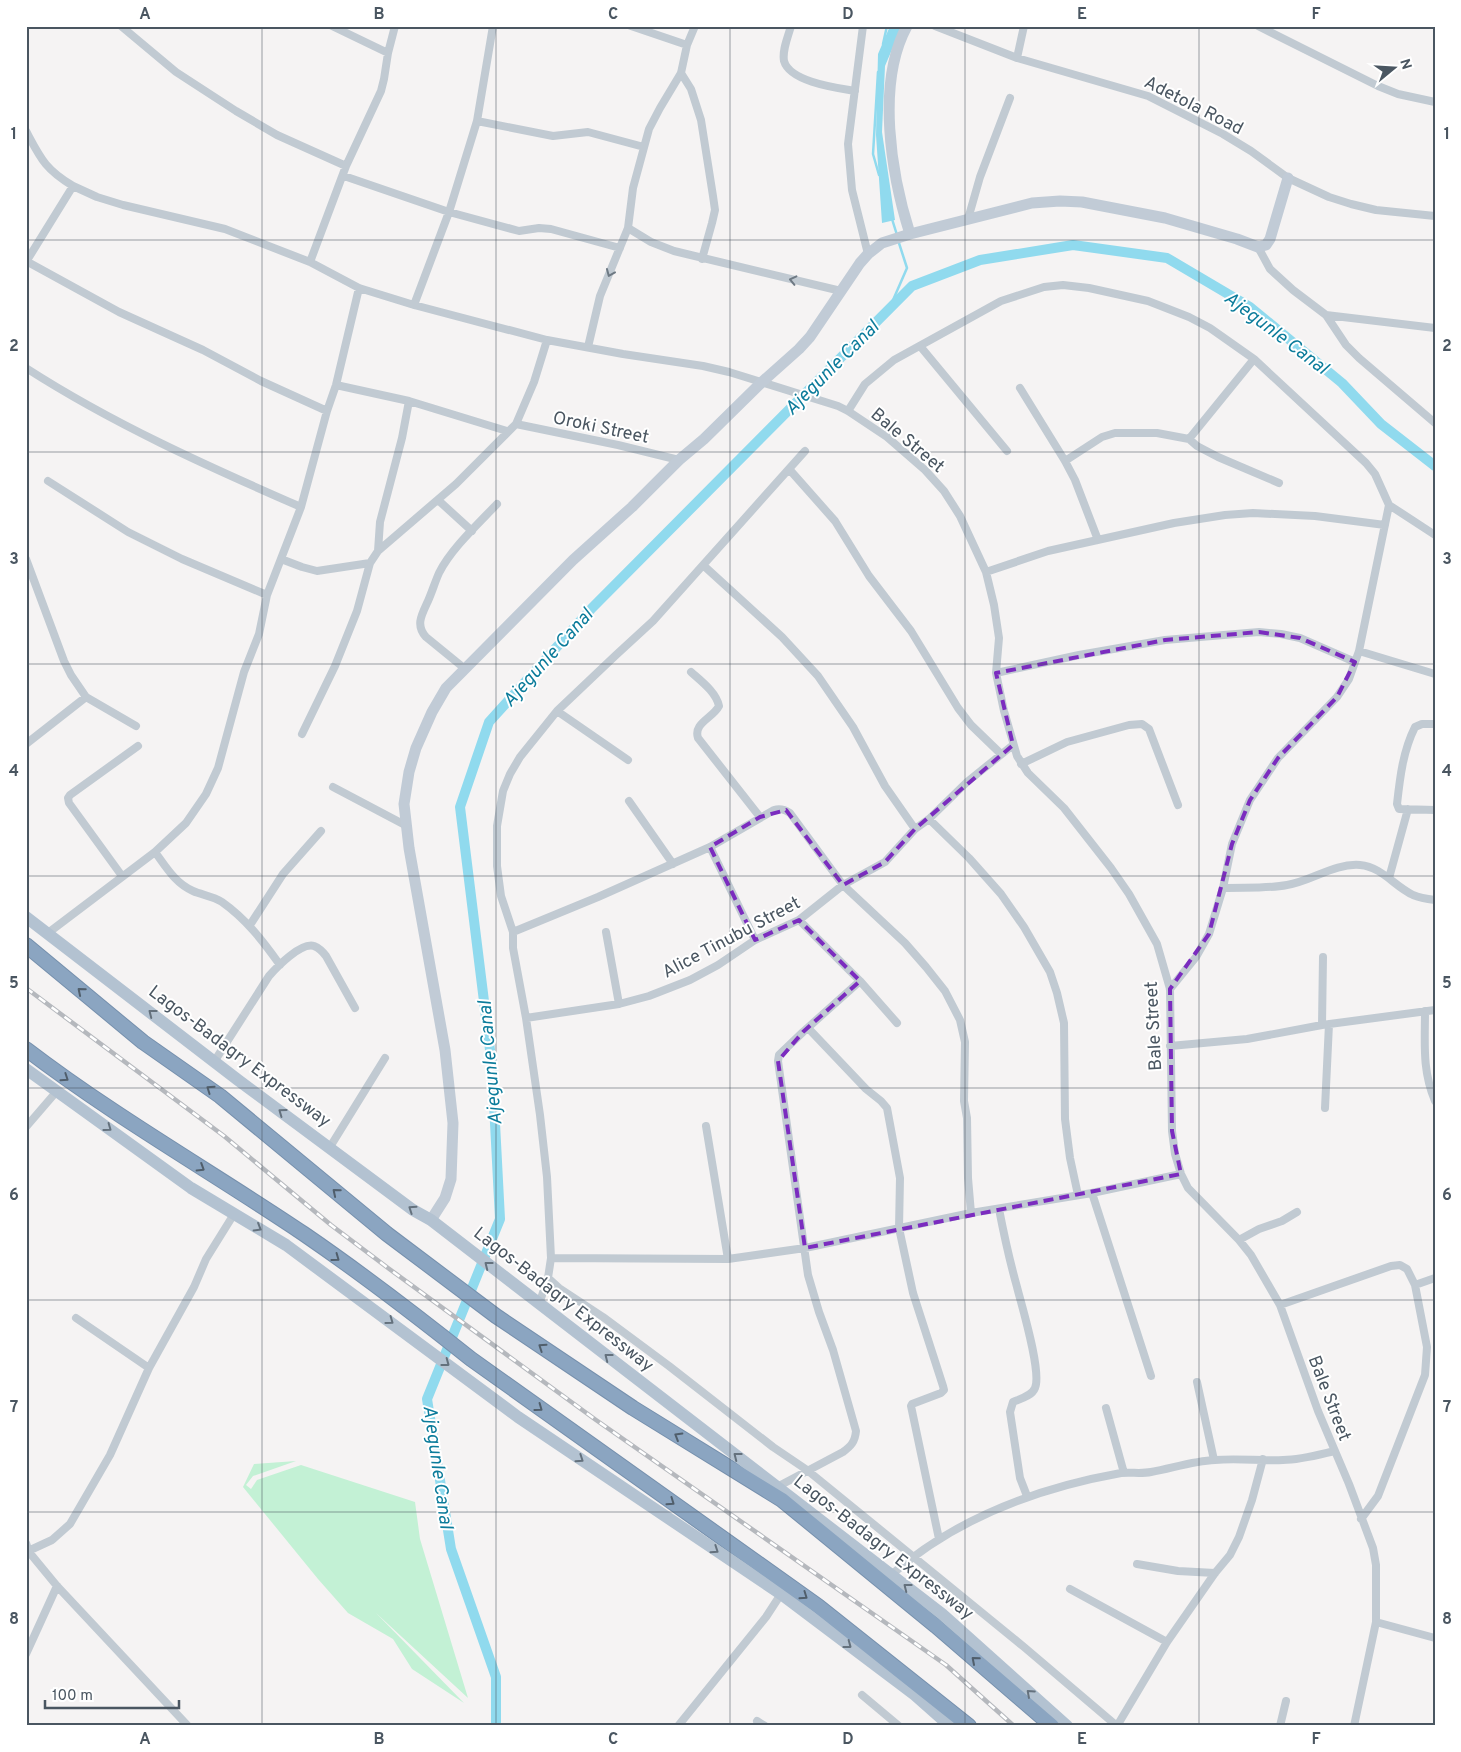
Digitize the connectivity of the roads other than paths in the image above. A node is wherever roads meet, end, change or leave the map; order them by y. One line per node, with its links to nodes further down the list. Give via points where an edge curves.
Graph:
1 (121, 26): 23 (street, via 176,72 236,110 277,135)
2 (332, 26): 14 (street)
3 (395, 26): 14 (street)
4 (493, 26): 20 (street)
5 (631, 26): 13 (street)
6 (695, 26): 13 (street)
7 (791, 26): 17 (street, via 784,51 790,70 822,86)
8 (863, 26): 17 (street)
9 (907, 26): 31 (street, via 893,64 890,86 891,137)
10 (935, 26): 15 (street, Adetola Road)
11 (1024, 26): 15 (street)
12 (1258, 26): 19 (street, via 1378,86)
13 (687, 45): 16 (street)
14 (388, 52): 23 (street, via 381,91)
15 (1017, 58): 25 (street, Adetola Road, via 1148,96 1223,134)
16 (681, 73): 22 (street, via 660,108); 35 (street, via 691,89 701,120 714,196 712,223)
17 (855, 91): 34 (street, via 848,144 850,175)
18 (1010, 98): 29 (street)
19 (1435, 102)
20 (477, 121): 22 (street, via 552,136 588,132); 27 (street)
21 (26, 131): 26 (street, Bale Street, via 49,169)
22 (644, 148): 30 (street, via 632,188)
23 (346, 166): 24 (street)
24 (344, 176): 27 (street); 37 (street)
25 (1288, 178): 28 (street, Adetola Road, via 1351,204); 32 (street, via 1270,239 1266,245)
26 (73, 186): 36 (street); 37 (street, Bale Street, via 124,205 225,229)
27 (448, 212): 33 (street, via 519,231 551,229); 40 (street)
28 (1435, 216)
29 (968, 218): 31 (street); 32 (street, via 1032,203 1082,202 1185,223)
30 (628, 228): 33 (street); 35 (street, via 651,242)
31 (905, 235): 34 (street, via 882,243)
32 (1258, 247): 41 (street, via 1270,269)
33 (620, 248): 45 (street, one-way to 45, via 600,296)
34 (868, 254): 39 (street)
35 (702, 259): 39 (street, one-way to 35)
36 (26, 261): 52 (street, via 119,312)
37 (310, 262): 38 (street, Bale Street)
38 (359, 288): 40 (street, Bale Street); 49 (street)
39 (841, 291): 48 (street, via 810,337)
40 (414, 305): 43 (street, Bale Street)
41 (1326, 315): 42 (street); 54 (street, via 1359,358)
42 (1435, 328)
43 (547, 340): 45 (street, Bale Street); 55 (street)
44 (920, 346): 46 (street, via 1001,301 1044,287 1063,285 1089,288 1169,309 1210,328); 53 (street, via 894,360 865,384); 59 (street)
45 (588, 347): 48 (street, Bale Street, via 703,366)
46 (1254, 359): 57 (street); 67 (street, via 1366,463)
47 (26, 368): 68 (street, via 67,394 212,469)
48 (762, 382): 53 (street, Bale Street); 60 (street)
49 (336, 386): 51 (street); 52 (street)
50 (1020, 388): 61 (street)
51 (410, 401): 56 (street); 73 (street, via 380,522)
52 (327, 411): 68 (street)
53 (848, 411): 78 (street, Bale Street, via 887,437 944,491 960,516)
54 (1435, 423)
55 (516, 424): 56 (street); 60 (street, Oroki Street)
56 (507, 431): 65 (street)
57 (1189, 439): 61 (street, via 1157,433 1115,433 1102,437); 64 (street, via 1197,446)
58 (805, 450): 62 (street)
59 (1007, 451)
60 (679, 460): 82 (street)
61 (1065, 461): 72 (street)
62 (789, 469): 77 (street); 94 (street, via 835,521 869,576 911,631 958,708)
63 (48, 481): 79 (street, via 128,532)
64 (1279, 483)
65 (438, 500): 70 (street); 73 (street)
66 (497, 504): 70 (street)
67 (1389, 505): 69 (street); 71 (street)
68 (301, 507): 75 (street)
69 (1385, 525): 72 (street, via 1316,516 1252,513 1174,523); 80 (street)
70 (472, 531): 82 (street, via 440,572 419,622 422,633)
71 (1435, 535)
72 (1098, 540): 78 (street, via 1048,551)
73 (378, 551): 76 (street)
74 (26, 559): 86 (street, via 64,661)
75 (281, 559): 76 (street, via 317,570); 79 (street)
76 (370, 563): 90 (street, via 357,611)
77 (703, 564): 87 (street, via 653,621); 105 (street, via 782,637 818,676)
78 (986, 572): 84 (street, Bale Street, via 1000,638)
79 (268, 595): 108 (street, via 218,768 196,810)
80 (1359, 651): 81 (street); 85 (street)
81 (1355, 662): 84 (street, via 1300,638 1259,632 1165,640); 113 (street, via 1337,698 1278,758 1250,800 1232,844)
82 (464, 668): 104 (street, via 446,688 416,748 404,804)
83 (691, 672): 102 (street, via 718,700 719,706 697,728 698,738)
84 (996, 673): 92 (street, Bale Street)
85 (1435, 674)
86 (86, 697): 89 (street); 91 (street)
87 (558, 712): 95 (street); 118 (street, via 520,757 503,791 497,826 496,866 501,896)
88 (1435, 724): 100 (street, via 1415,727 1410,737 1397,804 1399,809)
89 (136, 726)
90 (302, 734)
91 (26, 744)
92 (1013, 745): 94 (street, Alice Tinubu Street); 96 (street, Bale Street)
93 (138, 746): 110 (street, via 68,798)
94 (1001, 754): 103 (street, Alice Tinubu Street)
95 (628, 760)
96 (1021, 764): 99 (street, via 1067,742 1142,724 1149,729); 126 (street, Bale Street, via 1064,808 1129,894 1157,944)
97 (333, 787): 104 (street)
98 (629, 801): 109 (street)
99 (1178, 806)
100 (1408, 809): 101 (street); 111 (street)
101 (1435, 810)
102 (760, 817): 107 (street); 112 (street, via 780,808 790,813)
103 (928, 819): 105 (street, Alice Tinubu Street); 148 (street, via 1001,894 1050,972 1064,1023 1065,1119)
104 (405, 825): 153 (street, via 445,1050 454,1123 451,1179 445,1198)
105 (915, 829): 112 (street, Alice Tinubu Street, via 885,862)
106 (321, 832): 117 (street, via 283,874)
107 (710, 846): 109 (street); 121 (street)
108 (155, 852): 110 (street); 117 (street, via 182,884 221,901)
109 (673, 864): 118 (street)
110 (122, 876): 120 (street)
111 (1390, 878): 113 (street, via 1362,865 1350,865 1288,885); 114 (street, via 1413,895)
112 (843, 885): 116 (street, Alice Tinubu Street); 150 (street, via 921,961 945,991 960,1020 966,1042 964,1101)
113 (1222, 888): 126 (street, via 1209,934 1196,957)
114 (1435, 900)
115 (26, 917): 120 (main road, Lagos-Badagry Expressway)
116 (799, 920): 121 (street, Alice Tinubu Street); 125 (street)
117 (250, 925): 124 (street)
118 (513, 932): 131 (street)
119 (606, 932): 127 (street)
120 (48, 933): 138 (main road, Lagos-Badagry Expressway, one-way to 120)
121 (755, 940): 127 (street, Alice Tinubu Street, via 690,980)
122 (26, 945): 200 (highway, Lagos-Badagry Expressway, one-way to 122, via 782,1500 633,1408 496,1316 387,1234 220,1096 143,1042)
123 (1322, 957): 133 (street)
124 (280, 964): 128 (street, via 306,946 319,949); 138 (street, via 260,989)
125 (860, 981): 132 (street); 134 (street)
126 (1170, 989): 135 (street, Bale Street)
127 (619, 1004): 131 (street, Alice Tinubu Street)
128 (355, 1008)
129 (1425, 1010): 130 (street); 133 (street); 141 (street, via 1425,1069)
130 (1435, 1010)
131 (526, 1018): 157 (street, via 546,1168)
132 (897, 1023)
133 (1326, 1024): 135 (street, via 1247,1039); 142 (street)
134 (808, 1028): 154 (street, via 887,1108 900,1178); 156 (street, via 779,1055 778,1061)
135 (1170, 1046): 146 (street, Bale Street, via 1172,1132)
136 (26, 1049): 199 (highway, one-way to 199, via 180,1155 304,1234 471,1359 818,1606)
137 (385, 1058): 145 (street)
138 (214, 1062): 145 (main road, Lagos-Badagry Expressway, one-way to 138)
139 (26, 1068): 140 (main road)
140 (57, 1091): 144 (street); 152 (main road, one-way to 152, via 191,1188)
141 (1435, 1102)
142 (1325, 1108)
143 (706, 1126): 158 (street)
144 (26, 1127)
145 (330, 1147): 153 (main road, Lagos-Badagry Expressway, one-way to 145)
146 (1181, 1174): 147 (street); 155 (street, Bale Street, via 1188,1188)
147 (1092, 1193): 148 (street); 166 (street)
148 (1078, 1194): 149 (street)
149 (999, 1209): 150 (street); 175 (street, via 1036,1373 1036,1388 1013,1402 1010,1412 1020,1478)
150 (971, 1212): 154 (street)
151 (1297, 1212): 155 (street)
152 (234, 1214): 165 (street, via 211,1249); 186 (main road, one-way to 186, via 286,1245 518,1417)
153 (431, 1220): 162 (main road, Lagos-Badagry Expressway, one-way to 153)
154 (899, 1228): 156 (street); 177 (street, via 913,1293 944,1386 941,1393 911,1406)
155 (1239, 1240): 163 (street, Bale Street)
156 (804, 1248): 158 (street); 172 (street, via 808,1275 856,1431 852,1445)
157 (551, 1258): 158 (street); 159 (street)
158 (728, 1259)
159 (548, 1278): 162 (street); 172 (street)
160 (1435, 1278): 161 (street)
161 (1415, 1285): 163 (street, via 1407,1269 1400,1265 1391,1266); 176 (street, via 1427,1347 1425,1375 1378,1496)
162 (539, 1304): 174 (main road, Lagos-Badagry Expressway, one-way to 162)
163 (1280, 1306): 169 (street, Bale Street)
164 (76, 1318): 165 (street)
165 (149, 1368): 179 (street, via 110,1455 70,1524 52,1540)
166 (1151, 1376)
167 (1197, 1382): 171 (street)
168 (1106, 1408): 173 (street)
169 (1335, 1451): 170 (street, via 1306,1458); 176 (street, Bale Street)
170 (1263, 1459): 171 (street); 182 (street, via 1239,1537)
171 (1214, 1460): 173 (street, via 1149,1473)
172 (807, 1470): 174 (street); 180 (street)
173 (1124, 1473): 175 (street)
174 (777, 1487): 183 (main road, Lagos-Badagry Expressway)
175 (1027, 1496): 177 (street)
176 (1361, 1519): 187 (street, Bale Street, via 1376,1566)
177 (940, 1539): 180 (street)
178 (26, 1543): 179 (street)
179 (28, 1552): 184 (street)
180 (913, 1556): 183 (street); 202 (street)
181 (1137, 1564): 182 (street)
182 (1215, 1573): 189 (street)
183 (891, 1575): 201 (main road, Lagos-Badagry Expressway, one-way to 183, via 942,1614)
184 (57, 1586): 190 (street); 195 (street)
185 (1070, 1589): 189 (street)
186 (781, 1594): 194 (main road, one-way to 194, via 915,1695); 196 (street)
187 (1376, 1622): 188 (street); 204 (street, Bale Street)
188 (1435, 1638)
189 (1167, 1642): 202 (street)
190 (26, 1654)
191 (862, 1695): 198 (street)
192 (1286, 1701): 203 (street)
193 (757, 1721): 197 (street)
194 (949, 1725)
195 (188, 1726)
196 (678, 1726)
197 (765, 1726)
198 (899, 1726)
199 (969, 1726)
200 (1052, 1726)
201 (1066, 1726)
202 (1117, 1726)
203 (1280, 1726)
204 (1354, 1726)

